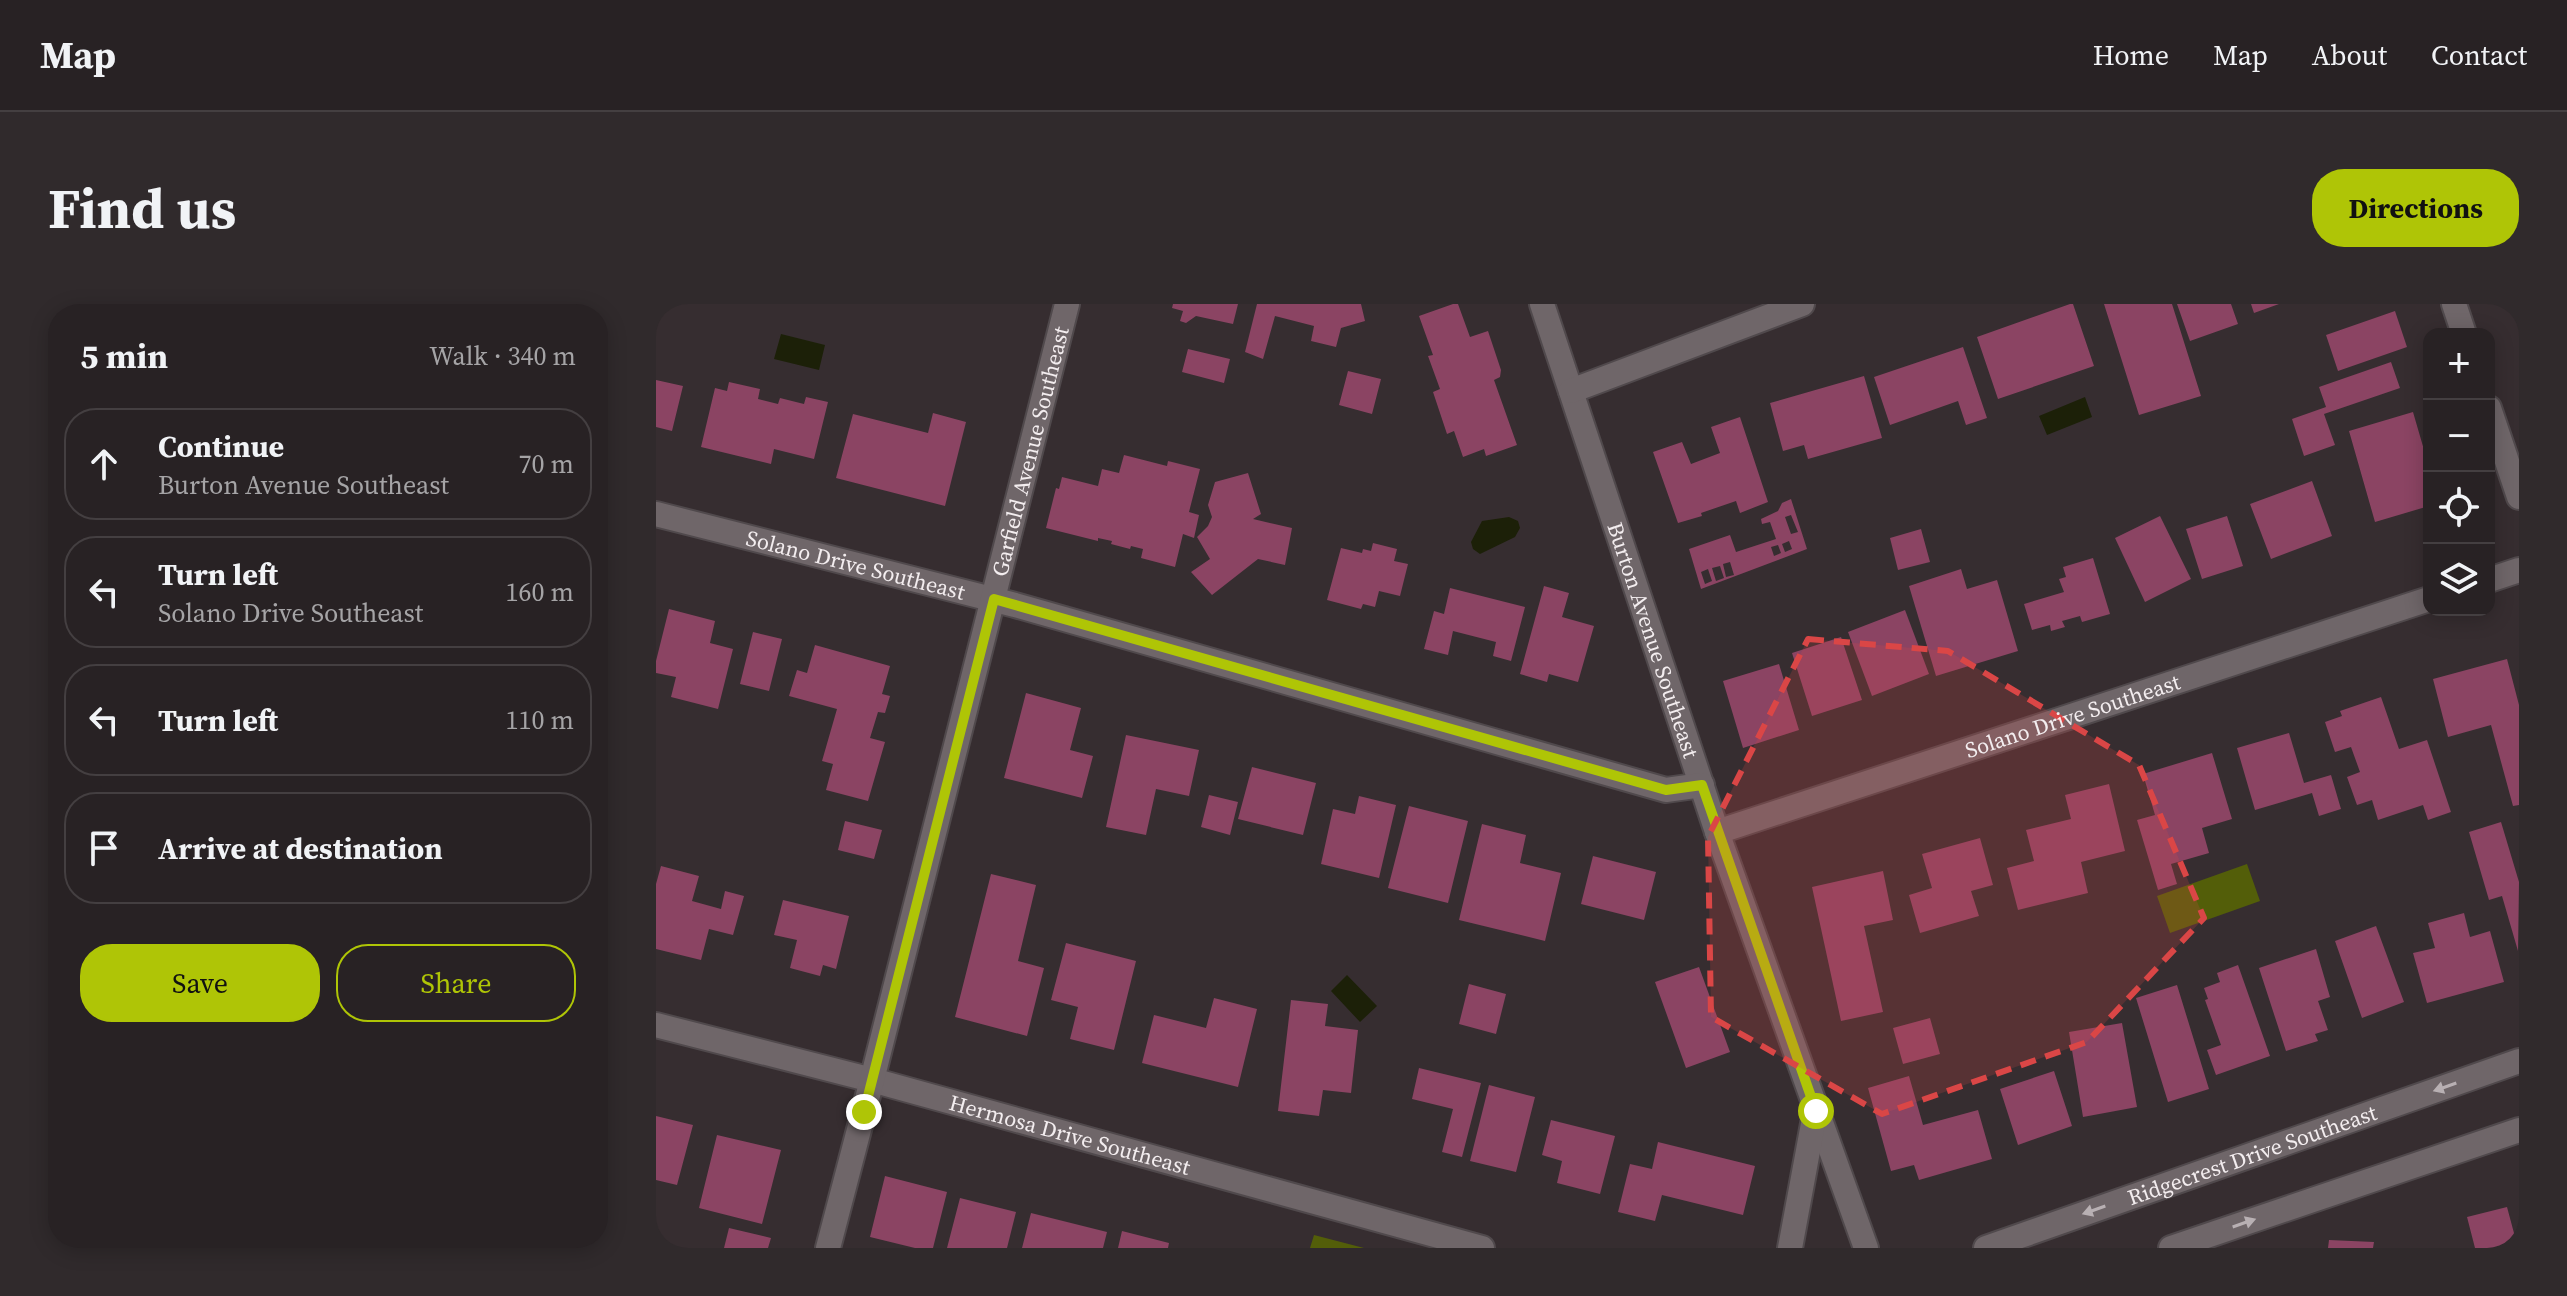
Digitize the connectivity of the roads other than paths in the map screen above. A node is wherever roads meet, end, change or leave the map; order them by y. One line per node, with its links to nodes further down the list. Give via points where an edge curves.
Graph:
1 (1067, 304): 12 (street, Garfield Avenue Southeast)
2 (1542, 304): 6 (street, Burton Avenue Southeast)
3 (1802, 304): 6 (street)
4 (2454, 304): 5 (street)
5 (2462, 328)
6 (1571, 391): 14 (street, Burton Avenue Southeast)
7 (2495, 426): 8 (street)
8 (2519, 497)
9 (656, 514): 12 (street, Solano Drive Southeast)
10 (2519, 570): 11 (street)
11 (2495, 578)
12 (994, 599): 14 (street, Solano Drive Southeast, via 1666,790); 18 (street, Garfield Avenue Southeast)
13 (2423, 601): 15 (street, Solano Drive Southeast)
14 (1702, 785): 15 (street, Burton Avenue Southeast)
15 (1717, 832): 19 (street, Burton Avenue Southeast)
16 (656, 1025): 18 (street, Hermosa Drive Southeast)
17 (2519, 1061): 25 (street, Ridgecrest Drive Southeast, one-way to 25)
18 (872, 1080): 21 (street, Garfield Avenue Southeast); 22 (street, Hermosa Drive Southeast)
19 (1816, 1111): 23 (street); 24 (street, Burton Avenue Southeast)
20 (2519, 1130): 26 (street, one-way to 20)
21 (828, 1248)
22 (1482, 1248)
23 (1790, 1248)
24 (1866, 1248)
25 (1986, 1248)
26 (2171, 1248)

